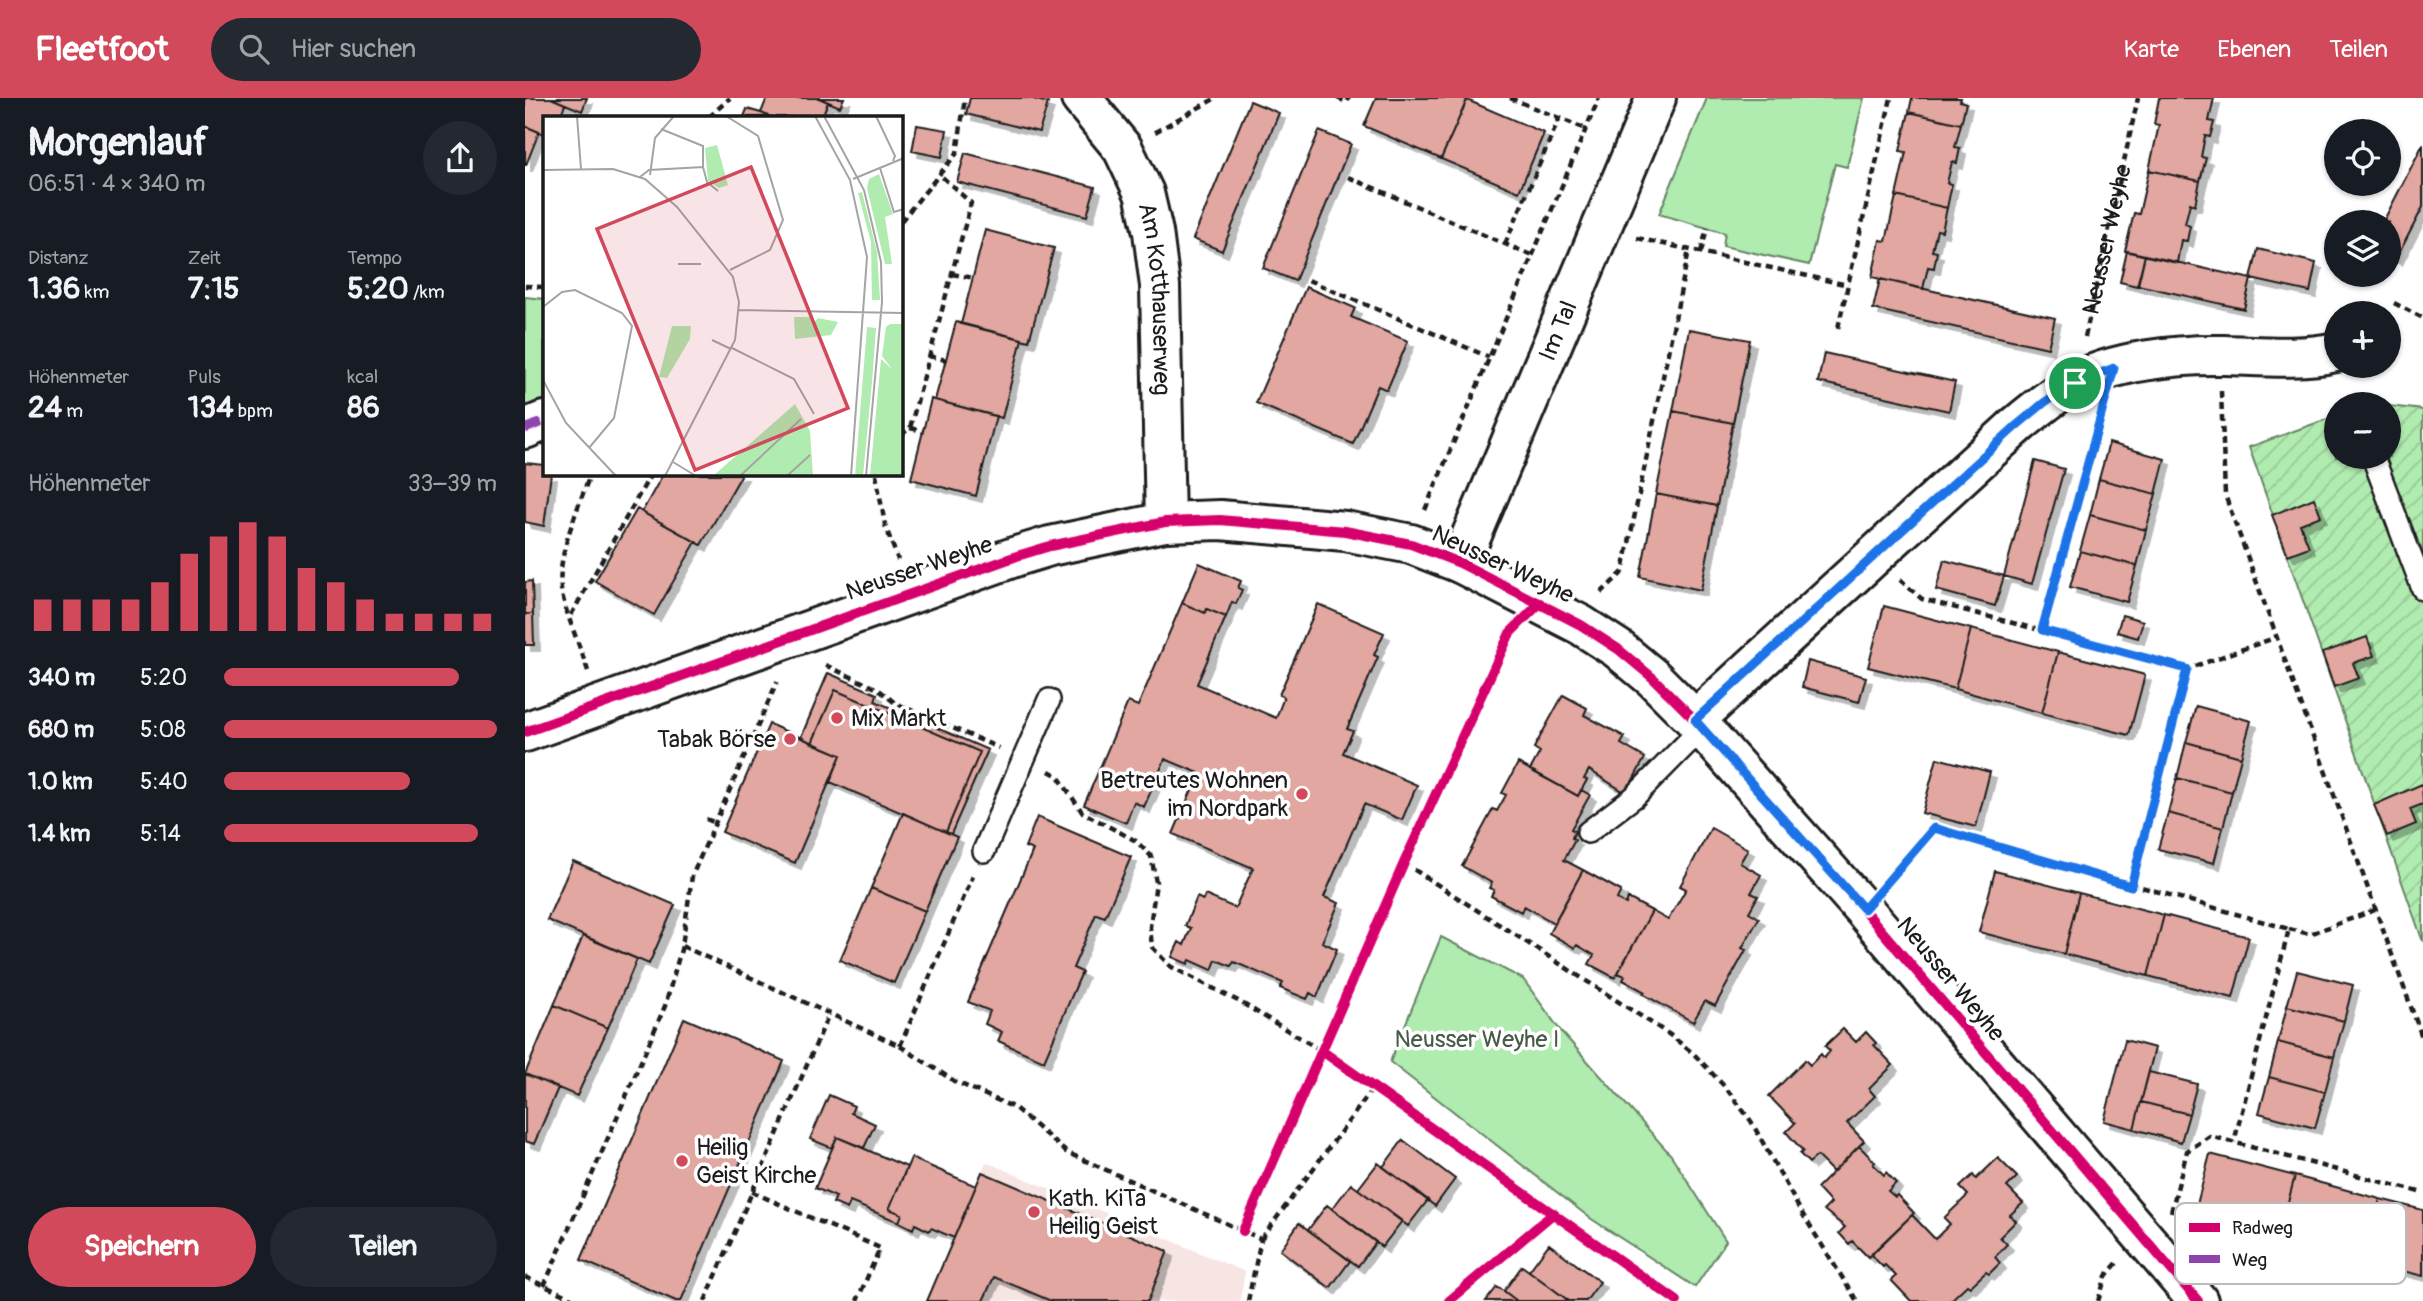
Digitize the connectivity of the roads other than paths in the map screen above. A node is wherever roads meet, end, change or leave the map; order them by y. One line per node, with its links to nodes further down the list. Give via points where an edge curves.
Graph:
1 (1081, 98): 7 (street, Am Kotthauserweg, via 1123,149 1144,193 1153,232 1160,286)
2 (1655, 98): 8 (street, Im Tal)
3 (2324, 353): 11 (street, via 2165,358 2114,368 2075,383 2016,426)
4 (543, 421): 5 (street)
5 (525, 429)
6 (2378, 469): 9 (lane)
7 (1165, 522): 8 (street, Neusser Weyhe, via 1220,520 1345,531 1411,544); 12 (street, Neusser Weyhe, via 1050,546)
8 (1460, 563): 11 (street, Neusser Weyhe, via 1541,603 1618,649)
9 (2423, 589)
10 (1049, 700): 14 (lane)
11 (1699, 724): 13 (lane, via 1634,797); 15 (street, Neusser Weyhe, via 1864,909)
12 (525, 732)
13 (1588, 832)
14 (984, 851)
15 (2175, 1274)
16 (2184, 1284): 17 (street, Neusser Weyhe)
17 (2198, 1301)

